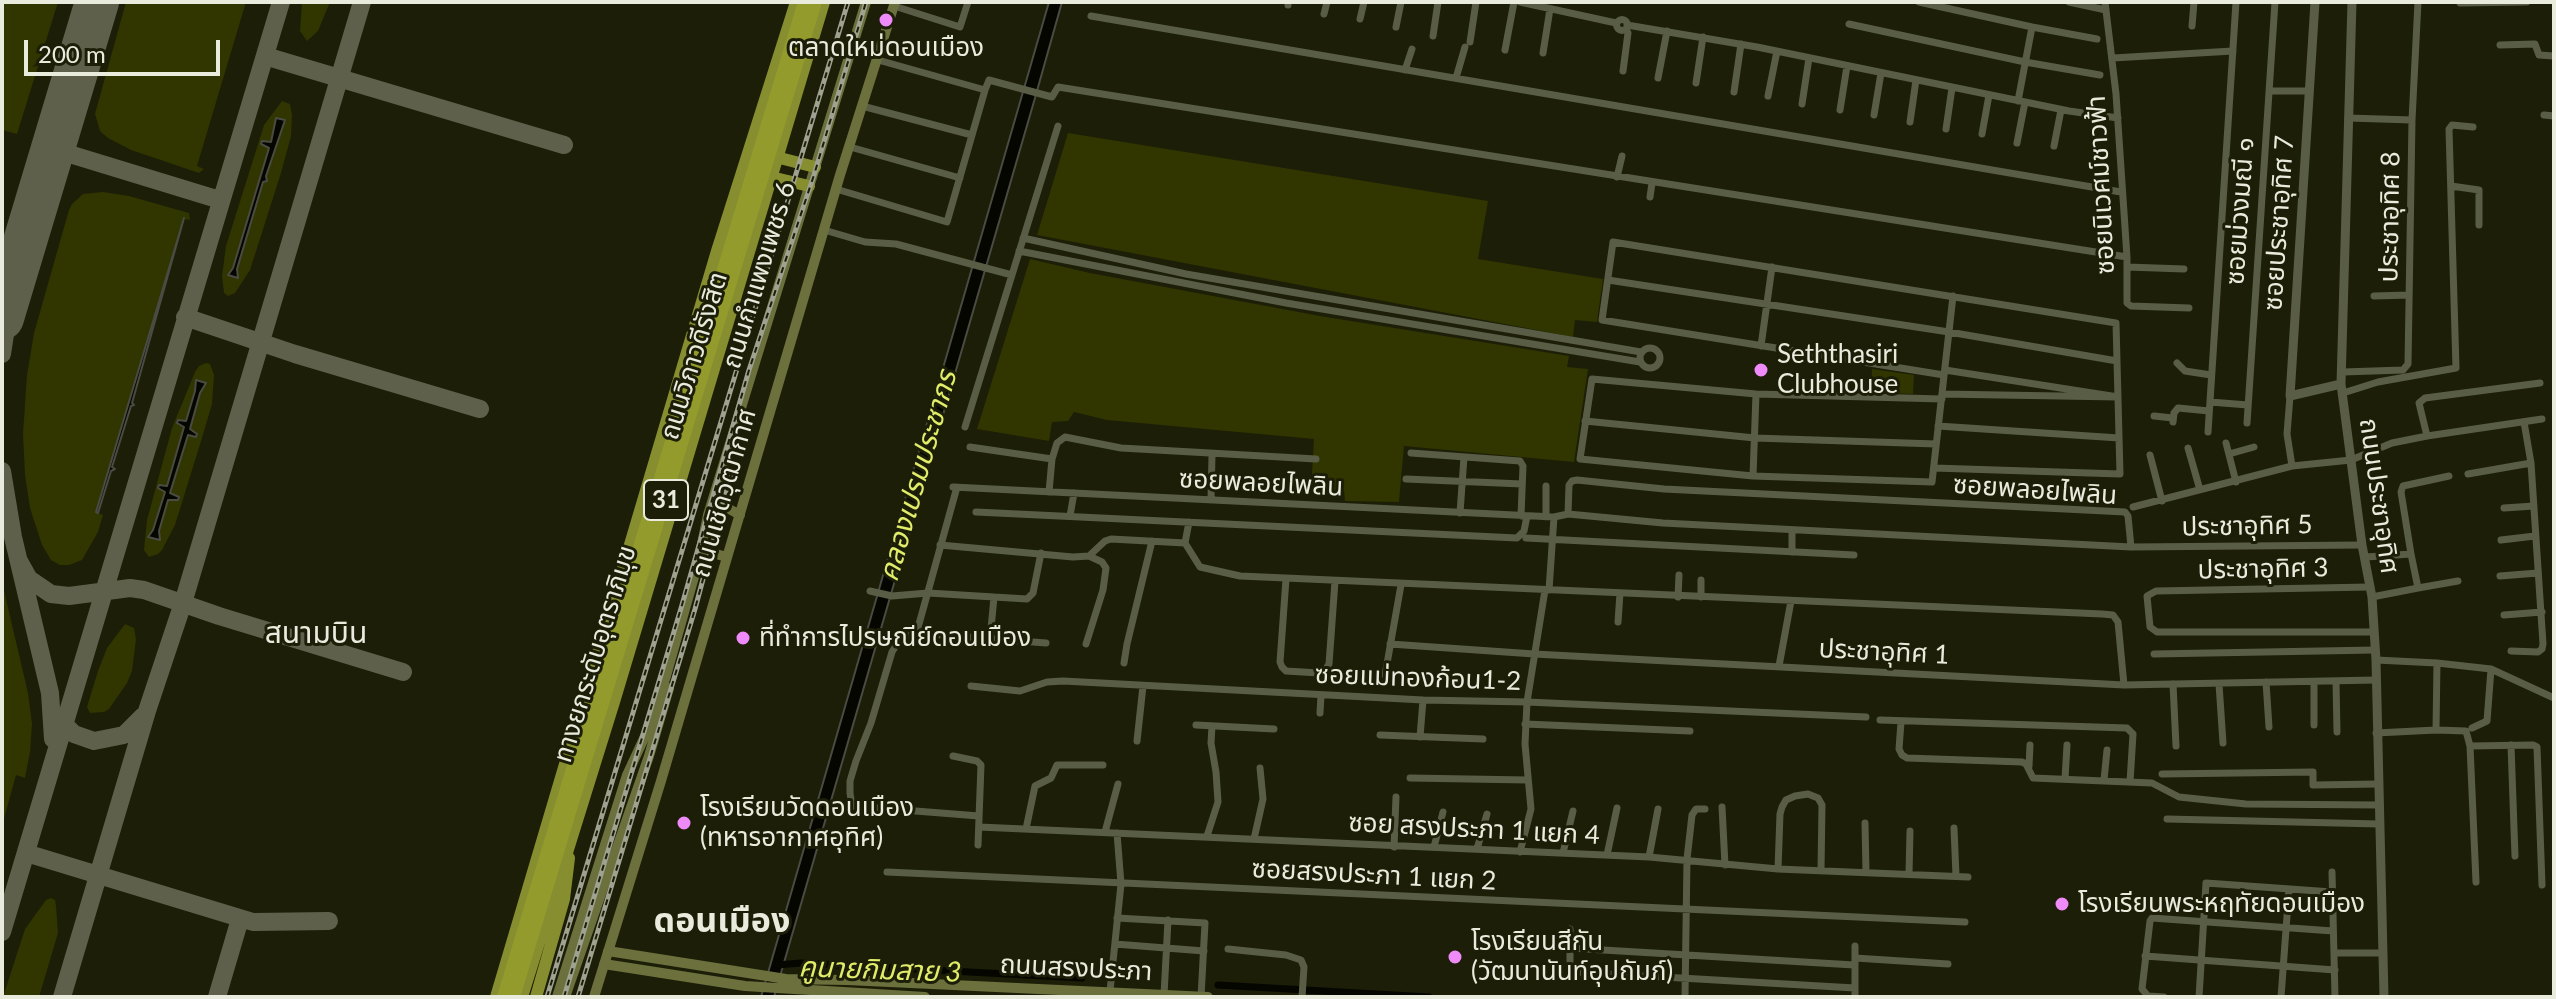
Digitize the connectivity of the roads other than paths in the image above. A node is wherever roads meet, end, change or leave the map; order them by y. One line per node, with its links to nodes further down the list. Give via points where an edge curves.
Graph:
1 (796, 2): 379 (highway, ถนนวิภาวดีรังสิต / 31)
2 (804, 2): 380 (highway, ทางยกระดับอุตราภิมุข / 31)
3 (816, 2): 381 (highway, ทางยกระดับอุตราภิมุข / 31)
4 (824, 2): 87 (highway, ถนนวิภาวดีรังสิต / 31)
5 (866, 2): 88 (main road, ถนนกำแพงเพชร 6)
6 (968, 2): 23 (street, via 960,27)
7 (1327, 2): 26 (street)
8 (1364, 2): 28 (street)
9 (1401, 2): 31 (street)
10 (1438, 2): 35 (street)
11 (1476, 2): 55 (street)
12 (1517, 2): 25 (street); 41 (street)
13 (1919, 2): 33 (street)
14 (2069, 2): 24 (street)
15 (2194, 2): 30 (street)
16 (2236, 2): 43 (street)
17 (2275, 2): 61 (street, ซอยม่วงมณี ๑)
18 (2315, 2): 62 (street, ซอยประชาอุทิศ 7)
19 (2352, 2): 75 (street, ถนนประชาอุทิศ)
20 (2418, 2): 76 (street, ประชาอุทิศ 8)
21 (2527, 2): 22 (street)
22 (2460, 3)
23 (895, 4): 48 (main road, ถนนเชิดวุฒากาศ)
24 (2106, 6): 47 (street, ซอยนิเวศม์ชาวฟ้า)
25 (1550, 9): 32 (street, via 1616,23 1621,19); 44 (street)
26 (1324, 14)
27 (1091, 16): 51 (street)
28 (1360, 19)
29 (1849, 24): 49 (street)
30 (2192, 26)
31 (1396, 27)
32 (1626, 27): 34 (street); 52 (street)
33 (2032, 27): 37 (street); 49 (street)
34 (1667, 31): 36 (street); 56 (street)
35 (1433, 36)
36 (1703, 37): 38 (street); 58 (street)
37 (2097, 39)
38 (1741, 44): 42 (street); 63 (street)
39 (2500, 45): 45 (street, via 2535,44 2539,55)
40 (1412, 49): 51 (street)
41 (1505, 50)
42 (1777, 51): 46 (street); 65 (street)
43 (2233, 51): 47 (street); 132 (street)
44 (1543, 53)
45 (2554, 56)
46 (1809, 58): 50 (street); 67 (street)
47 (2113, 58): 74 (street, ซอยนิเวศม์ชาวฟ้า)
48 (878, 60): 60 (street); 68 (main road, ถนนเชิดวุฒากาศ)
49 (2025, 62): 54 (street); 66 (street)
50 (1847, 66): 53 (street); 69 (street)
51 (1405, 70): 55 (street)
52 (1623, 71)
53 (1881, 73): 57 (street); 71 (street)
54 (2100, 75)
55 (1456, 78): 96 (street)
56 (1658, 78)
57 (1916, 80): 59 (street); 77 (street)
58 (1696, 83)
59 (1952, 88): 64 (street); 80 (street)
60 (985, 90): 82 (street); 90 (street, via 989,80 1052,97 1058,87)
61 (2269, 91): 62 (street); 140 (street, ซอยม่วงมณี ๑)
62 (2309, 91): 138 (street, ซอยประชาอุทิศ 7)
63 (1734, 92)
64 (1989, 95): 66 (street); 81 (street)
65 (1768, 96)
66 (2021, 102): 70 (street); 83 (street)
67 (1802, 104)
68 (862, 106): 82 (street); 85 (main road, ถนนเชิดวุฒากาศ)
69 (1840, 110)
70 (2061, 110): 74 (street); 84 (street)
71 (1874, 115)
72 (2544, 115): 73 (street)
73 (2554, 116)
74 (2118, 118): 96 (street, ซอยนิเวศม์ชาวฟ้า)
75 (2348, 118): 76 (street); 131 (street, ถนนประชาอุทิศ)
76 (2412, 120): 110 (street, ประชาอุทิศ 8)
77 (1910, 122)
78 (1058, 126): 100 (street)
79 (2473, 127): 94 (street, via 2450,126)
80 (1946, 129)
81 (1982, 134)
82 (972, 135): 91 (street)
83 (2017, 143)
84 (2054, 146)
85 (850, 147): 91 (street); 95 (main road, ถนนเชิดวุฒากาศ)
86 (1622, 156): 90 (street)
87 (776, 157): 88 (highway); 89 (highway, ถนนวิภาวดีรังสิต / 31)
88 (815, 167): 93 (main road, ถนนกำแพงเพชร 6)
89 (771, 177): 93 (highway); 324 (highway, ถนนวิภาวดีรังสิต / 31)
90 (1617, 177): 92 (street)
91 (960, 178): 95 (street, via 946,222)
92 (1652, 183): 97 (street); 102 (street)
93 (809, 186): 180 (main road, ถนนกำแพงเพชร 6)
94 (2451, 186): 98 (street, via 2479,190); 135 (street, via 2456,368)
95 (836, 189): 99 (main road, ถนนเชิดวุฒากาศ)
96 (2121, 192): 102 (street, ซอยนิเวศม์ชาวฟ้า)
97 (1650, 197)
98 (2479, 225)
99 (824, 230): 107 (street); 189 (main road, ถนนเชิดวุฒากาศ)
100 (1023, 238): 101 (street); 106 (street)
101 (1019, 251): 107 (street); 108 (street)
102 (2127, 257): 104 (street, ซอยนิเวศม์ชาวฟ้า)
103 (1772, 267): 109 (street, via 1613,242); 111 (street); 114 (street)
104 (2127, 267): 105 (street); 115 (street, ซอยนิเวศม์ชาวฟ้า, via 2126,299 2131,306)
105 (2184, 269)
106 (1165, 270): 108 (street); 113 (street)
107 (1012, 275): 148 (street)
108 (1163, 280): 116 (street)
109 (1608, 280): 114 (street); 118 (street, via 1602,320)
110 (2409, 295): 112 (street); 131 (street, ประชาอุทิศ 8, via 2407,368)
111 (1953, 296): 119 (street); 126 (street, via 2116,323)
112 (2374, 296)
113 (1330, 300): 116 (street); 117 (street)
114 (1767, 304): 119 (street); 122 (street)
115 (2189, 308)
116 (1328, 310): 120 (street)
117 (1473, 324): 120 (street); 121 (street)
118 (1653, 329): 122 (street); 123 (street)
119 (1949, 332): 126 (street); 130 (street)
120 (1471, 334): 125 (street)
121 (1588, 343): 124 (street); 125 (street)
122 (1761, 346): 130 (street)
123 (1650, 347): 124 (street); 129 (street, via 1660,358)
124 (1641, 352): 127 (street)
125 (1586, 354): 127 (street)
126 (2117, 361): 139 (street)
127 (1640, 362): 129 (street)
128 (2177, 363): 132 (street, via 2185,371)
129 (1648, 368): 134 (street)
130 (1945, 372): 137 (street); 139 (street)
131 (2343, 372): 135 (street, ถนนประชาอุทิศ)
132 (2211, 375): 141 (street)
133 (2540, 383): 150 (street, via 2425,398 2419,403)
134 (1646, 384): 136 (street); 144 (street, via 1592,379)
135 (2342, 389): 138 (street); 165 (street, ถนนประชาอุทิศ)
136 (1756, 394): 137 (street); 151 (street)
137 (1942, 396): 139 (street); 147 (street)
138 (2290, 396): 167 (street, via 2287,434)
139 (2118, 397): 152 (street)
140 (2248, 405): 141 (street); 146 (street, ซอยม่วงมณี ๑)
141 (2210, 406): 142 (street, via 2178,408 2173,420); 149 (street)
142 (2154, 416)
143 (2542, 419): 145 (street)
144 (1585, 421): 151 (street); 170 (street, via 1580,459)
145 (2524, 422): 150 (street); 166 (street)
146 (2247, 423)
147 (1938, 426): 152 (street); 154 (street)
148 (965, 427)
149 (2208, 432)
150 (2427, 436): 165 (street)
151 (1755, 438): 154 (street); 170 (street)
152 (2119, 438): 168 (street, via 2120,474)
153 (2226, 443): 159 (street)
154 (1936, 444): 168 (street)
155 (970, 447): 163 (street)
156 (2254, 447): 159 (street)
157 (2188, 448): 177 (street)
158 (1411, 453): 162 (street)
159 (2229, 454): 174 (street)
160 (1212, 455): 163 (street, via 1121,448 1065,437); 164 (street); 181 (street)
161 (2150, 455): 182 (street)
162 (1464, 457): 173 (street); 175 (street, via 1520,461)
163 (1052, 459): 178 (street)
164 (1316, 459)
165 (2351, 460): 167 (street); 202 (street, ถนนประชาอุทิศ)
166 (2531, 463): 169 (street); 183 (street)
167 (2292, 466): 174 (street)
168 (1934, 468): 170 (street, via 1932,482)
169 (2468, 474)
170 (1753, 476)
171 (2449, 476): 207 (street, via 2403,486)
172 (1406, 479): 173 (street)
173 (1462, 481): 175 (street); 187 (street)
174 (2236, 482): 177 (street)
175 (1522, 484): 191 (street)
176 (1546, 486): 192 (street)
177 (2200, 490): 182 (street)
178 (1049, 492): 179 (street, ซอยพลอยไพลิน); 201 (street, ซอยพลอยไพลิน, via 955,487)
179 (1074, 493): 181 (street, ซอยพลอยไพลิน); 190 (street)
180 (713, 500): 189 (main road); 204 (main road, ถนนกำแพงเพชร 6)
181 (1211, 500): 187 (street, ซอยพลอยไพลิน)
182 (2162, 501): 184 (street)
183 (2534, 506): 185 (street); 195 (street)
184 (2133, 507)
185 (2504, 508)
186 (976, 512): 190 (street)
187 (1460, 513): 191 (street, ซอยพลอยไพลิน)
188 (1568, 514): 192 (street, ซอยพลอยไพลิน); 194 (street, ซอยพลอยไพลิน); 203 (street, ซอยพลอยไพลิน, via 1569,485 1577,480 2125,512)
189 (740, 515): 210 (main road, ถนนเชิดวุฒากาศ)
190 (1070, 516): 193 (street)
191 (1524, 516): 192 (street, ซอยพลอยไพลิน); 193 (street, via 1524,531 1517,538)
192 (1550, 517): 197 (street)
193 (1189, 522): 200 (street)
194 (1792, 530): 203 (street, ซอยพลอยไพลิน); 205 (street)
195 (2535, 536): 198 (street); 213 (street)
196 (1526, 538): 197 (street)
197 (1553, 538): 205 (street); 222 (street)
198 (2501, 540)
199 (1152, 541): 200 (street); 209 (street, via 1111,539); 244 (street)
200 (1185, 543): 216 (street, via 1200,567)
201 (940, 545): 206 (street); 225 (street)
202 (2362, 545): 203 (street, ประชาอุทิศ 5); 211 (street, ถนนประชาอุทิศ)
203 (2131, 547)
204 (701, 550): 210 (main road); 212 (main road, ถนนกำแพงเพชร 6)
205 (1792, 552): 208 (street)
206 (1041, 553): 209 (street); 227 (street, via 1030,597)
207 (2411, 554): 211 (street); 221 (street)
208 (1854, 555)
209 (1089, 556): 238 (street, via 1106,568)
210 (727, 557): 359 (main road, ถนนเชิดวุฒากาศ)
211 (2366, 557): 224 (street, ถนนประชาอุทิศ)
212 (698, 563): 385 (main road, ถนนกำแพงเพชร 6, via 666,676 627,775); 386 (main road, ถนนกำแพงเพชร 6, via 696,594 649,756)
213 (2538, 573): 215 (street); 231 (street)
214 (1679, 575): 228 (street)
215 (2500, 576)
216 (1286, 579): 218 (street); 218 (street, via 1280,662 1286,671 1319,673 1329,664)
217 (1701, 580): 229 (street)
218 (1335, 581): 220 (street)
219 (2458, 581): 221 (street, ประชาอุทิศ 3)
220 (1401, 585): 222 (street); 239 (street)
221 (2418, 588): 224 (street, ประชาอุทิศ 3)
222 (1547, 590): 226 (street); 241 (street)
223 (873, 592): 225 (street)
224 (2371, 592): 234 (street, ถนนประชาอุทิศ); 234 (street, ประชาอุทิศ 3, via 2156,591 2147,596 2150,627 2157,632)
225 (928, 593): 227 (street); 235 (street)
226 (1620, 593): 228 (street); 233 (street)
227 (994, 597): 236 (street)
228 (1678, 597): 229 (street)
229 (1701, 597): 230 (street)
230 (1791, 601): 246 (street); 255 (street, via 2113,615)
231 (2542, 612): 232 (street); 240 (street, via 2542,649)
232 (2504, 615)
233 (1618, 622)
234 (2374, 632): 243 (street, ถนนประชาอุทิศ)
235 (916, 633): 236 (street); 309 (street, via 900,639 892,652 850,781 852,806)
236 (990, 639): 237 (street)
237 (1046, 643)
238 (1086, 644)
239 (1390, 644): 241 (street, ประชาอุทิศ 1); 248 (street)
240 (2511, 651)
241 (1534, 654): 246 (street, ประชาอุทิศ 1); 261 (street)
242 (2154, 654): 243 (street)
243 (2376, 655): 245 (street); 249 (street, ถนนประชาอุทิศ)
244 (1124, 663)
245 (2437, 663): 247 (street); 273 (street)
246 (1779, 666): 255 (street, ประชาอุทิศ 1)
247 (2491, 669): 259 (street); 271 (street, via 2487,721)
248 (1385, 675)
249 (2376, 680): 250 (street, ประชาอุทิศ 1); 276 (street, ถนนประชาอุทิศ)
250 (2336, 681): 252 (street, ประชาอุทิศ 1); 275 (street)
251 (2266, 682): 252 (street, ประชาอุทิศ 1); 254 (street, ประชาอุทิศ 1); 270 (street)
252 (2314, 682): 268 (street)
253 (2173, 684): 254 (street, ประชาอุทิศ 1); 255 (street, ประชาอุทิศ 1); 285 (street)
254 (2219, 684): 281 (street)
255 (2124, 685)
256 (971, 686): 257 (street, ซอยแม่ทองก้อน1-2, via 1020,691 1054,681)
257 (1143, 686): 258 (street, ซอยแม่ทองก้อน1-2); 280 (street)
258 (1321, 695): 260 (street, ซอยแม่ทองก้อน1-2); 262 (street)
259 (2554, 698)
260 (1423, 700): 261 (street, ซอยแม่ทองก้อน1-2); 278 (street)
261 (1527, 702): 263 (street, ซอยแม่ทองก้อน1-2); 266 (street)
262 (1320, 713)
263 (1866, 717)
264 (1880, 720): 265 (street)
265 (1901, 722): 291 (street, via 1899,749 1907,758 2022,762); 297 (street, via 2127,728 2133,734)
266 (1525, 724): 274 (street); 295 (street)
267 (1196, 725): 269 (street)
268 (2314, 725)
269 (1212, 726): 272 (street); 319 (street, via 1218,802)
270 (2269, 727)
271 (2472, 728)
272 (1274, 729)
273 (2436, 730): 276 (street); 286 (street, via 2466,731)
274 (1690, 731)
275 (2337, 732)
276 (2376, 733): 299 (street, ถนนประชาอุทิศ)
277 (1380, 735): 278 (street)
278 (1420, 737): 279 (street)
279 (1483, 739)
280 (1137, 741)
281 (2223, 743)
282 (2030, 745): 291 (street)
283 (2067, 745): 294 (street)
284 (2511, 745): 286 (street); 329 (street); 343 (street, via 2537,747)
285 (2176, 746)
286 (2470, 746): 341 (street)
287 (2107, 750): 296 (street)
288 (953, 756): 309 (street, via 980,763)
289 (1103, 765): 315 (street, via 1057,765 1051,778 1035,786)
290 (1260, 768): 320 (street, via 1263,799)
291 (2029, 769): 294 (street, via 2033,778)
292 (2162, 774): 299 (street, via 2313,772 2313,785)
293 (1410, 778): 295 (street)
294 (2065, 779): 296 (street)
295 (1527, 780): 326 (street, via 1531,809)
296 (2104, 780): 297 (street)
297 (2130, 782): 301 (street, via 2152,783 2179,797 2246,804)
298 (1118, 784): 317 (street)
299 (2379, 784): 301 (street, ถนนประชาอุทิศ)
300 (1396, 797): 322 (street)
301 (2380, 805): 312 (street, ถนนประชาอุทิศ)
302 (1722, 807): 332 (street)
303 (1617, 808): 328 (street)
304 (1658, 809): 330 (street)
305 (1705, 809): 331 (street, via 1692,813)
306 (1573, 811): 327 (street)
307 (1443, 812): 323 (street)
308 (1487, 814): 325 (street)
309 (979, 816): 313 (street)
310 (2167, 819): 312 (street)
311 (1865, 823): 336 (street)
312 (2379, 824): 361 (street, ถนนประชาอุทิศ)
313 (979, 827): 315 (street, ซอย สรงประภา 1 แยก 4); 321 (street)
314 (1954, 828): 339 (street)
315 (1026, 829): 317 (street, ซอย สรงประภา 1 แยก 4)
316 (1910, 831): 338 (street)
317 (1105, 832): 318 (street, ซอย สรงประภา 1 แยก 4)
318 (1117, 833): 319 (street, ซอย สรงประภา 1 แยก 4); 342 (street)
319 (1207, 836): 320 (street, ซอย สรงประภา 1 แยก 4)
320 (1254, 839): 322 (street, ซอย สรงประภา 1 แยก 4)
321 (978, 845)
322 (1394, 847): 323 (street, ซอย สรงประภา 1 แยก 4)
323 (1434, 847): 325 (street, ซอย สรงประภา 1 แยก 4)
324 (568, 848): 382 (highway, ถนนวิภาวดีรังสิต / 31); 383 (highway); 384 (highway, via 564,899)
325 (1477, 849): 326 (street, ซอย สรงประภา 1 แยก 4)
326 (1520, 852): 327 (street, ซอย สรงประภา 1 แยก 4)
327 (1563, 853): 328 (street, ซอย สรงประภา 1 แยก 4)
328 (1607, 855): 330 (street, ซอย สรงประภา 1 แยก 4)
329 (2515, 856)
330 (1649, 857): 331 (street, ซอย สรงประภา 1 แยก 4)
331 (1687, 859): 332 (street, ซอย สรงประภา 1 แยก 4); 346 (street)
332 (1725, 865): 333 (street, ซอย สรงประภา 1 แยก 4)
333 (1778, 869): 334 (street, ซอย สรงประภา 1 แยก 4); 334 (street, via 1782,807 1786,800 1808,794 1822,805)
334 (1821, 870): 336 (street, ซอย สรงประภา 1 แยก 4)
335 (887, 872): 342 (street, ซอยสรงประภา 1 แยก 2)
336 (1866, 872): 338 (street, ซอย สรงประภา 1 แยก 4)
337 (2332, 872): 345 (street)
338 (1909, 874): 339 (street, ซอย สรงประภา 1 แยก 4)
339 (1956, 876): 340 (street, ซอย สรงประภา 1 แยก 4)
340 (1968, 877)
341 (2476, 882)
342 (1121, 884): 346 (street, ซอยสรงประภา 1 แยก 2); 347 (street)
343 (2542, 885)
344 (2289, 889): 345 (street); 349 (street, via 2206,883); 351 (street)
345 (2332, 892): 353 (street)
346 (1688, 910): 350 (street, ซอยสรงประภา 1 แยก 2); 362 (street)
347 (1117, 918): 348 (street); 354 (street)
348 (1168, 920): 356 (street); 360 (street, via 1205,923)
349 (2204, 921): 351 (street); 364 (street, via 2152,918); 365 (street)
350 (1965, 922)
351 (2287, 927): 353 (street); 369 (street)
352 (1570, 929): 357 (street)
353 (2333, 931): 363 (street)
354 (1115, 944): 356 (street); 373 (street)
355 (1855, 946): 366 (street)
356 (1167, 947): 360 (street); 376 (street)
357 (1570, 948): 362 (street); 371 (street, via 1573,972)
358 (1228, 949): 378 (street, via 1301,960)
359 (608, 951): 367 (main road, ถนนเชิดวุฒากาศ); 372 (main road, ถนนสรงประภา)
360 (1204, 951): 389 (street)
361 (2383, 953): 363 (street); 396 (street, ถนนประชาอุทิศ)
362 (1686, 954): 366 (street); 371 (street)
363 (2334, 954): 370 (street)
364 (2145, 956): 365 (street); 392 (street, via 2144,993)
365 (2202, 960): 369 (street); 393 (street)
366 (1855, 962): 368 (street); 374 (street)
367 (604, 964): 372 (main road, ถนนสรงประภา); 387 (main road, ถนนเชิดวุฒากาศ)
368 (1948, 964)
369 (2284, 966): 370 (street); 394 (street)
370 (2335, 970): 395 (street)
371 (1685, 977): 374 (street); 391 (street)
372 (747, 981): 373 (main road, ถนนสรงประภา); 375 (main road, ถนนสรงประภา, via 780,990)
373 (1110, 991): 376 (main road, ถนนสรงประภา)
374 (1855, 992)
375 (844, 995): 377 (main road, ถนนสรงประภา)
376 (1164, 995): 389 (main road, ถนนสรงประภา)
377 (873, 996): 388 (main road, ถนนสรงประภา)
378 (1303, 996)
379 (496, 997)
380 (503, 997)
381 (514, 997)
382 (522, 997)
383 (528, 997)
384 (536, 997)
385 (557, 997)
386 (565, 997)
387 (594, 997)
388 (925, 997)
389 (1201, 997): 390 (main road, ถนนสรงประภา)
390 (1208, 997)
391 (1685, 997)
392 (2164, 997)
393 (2199, 997)
394 (2281, 997)
395 (2335, 997)
396 (2384, 997)

